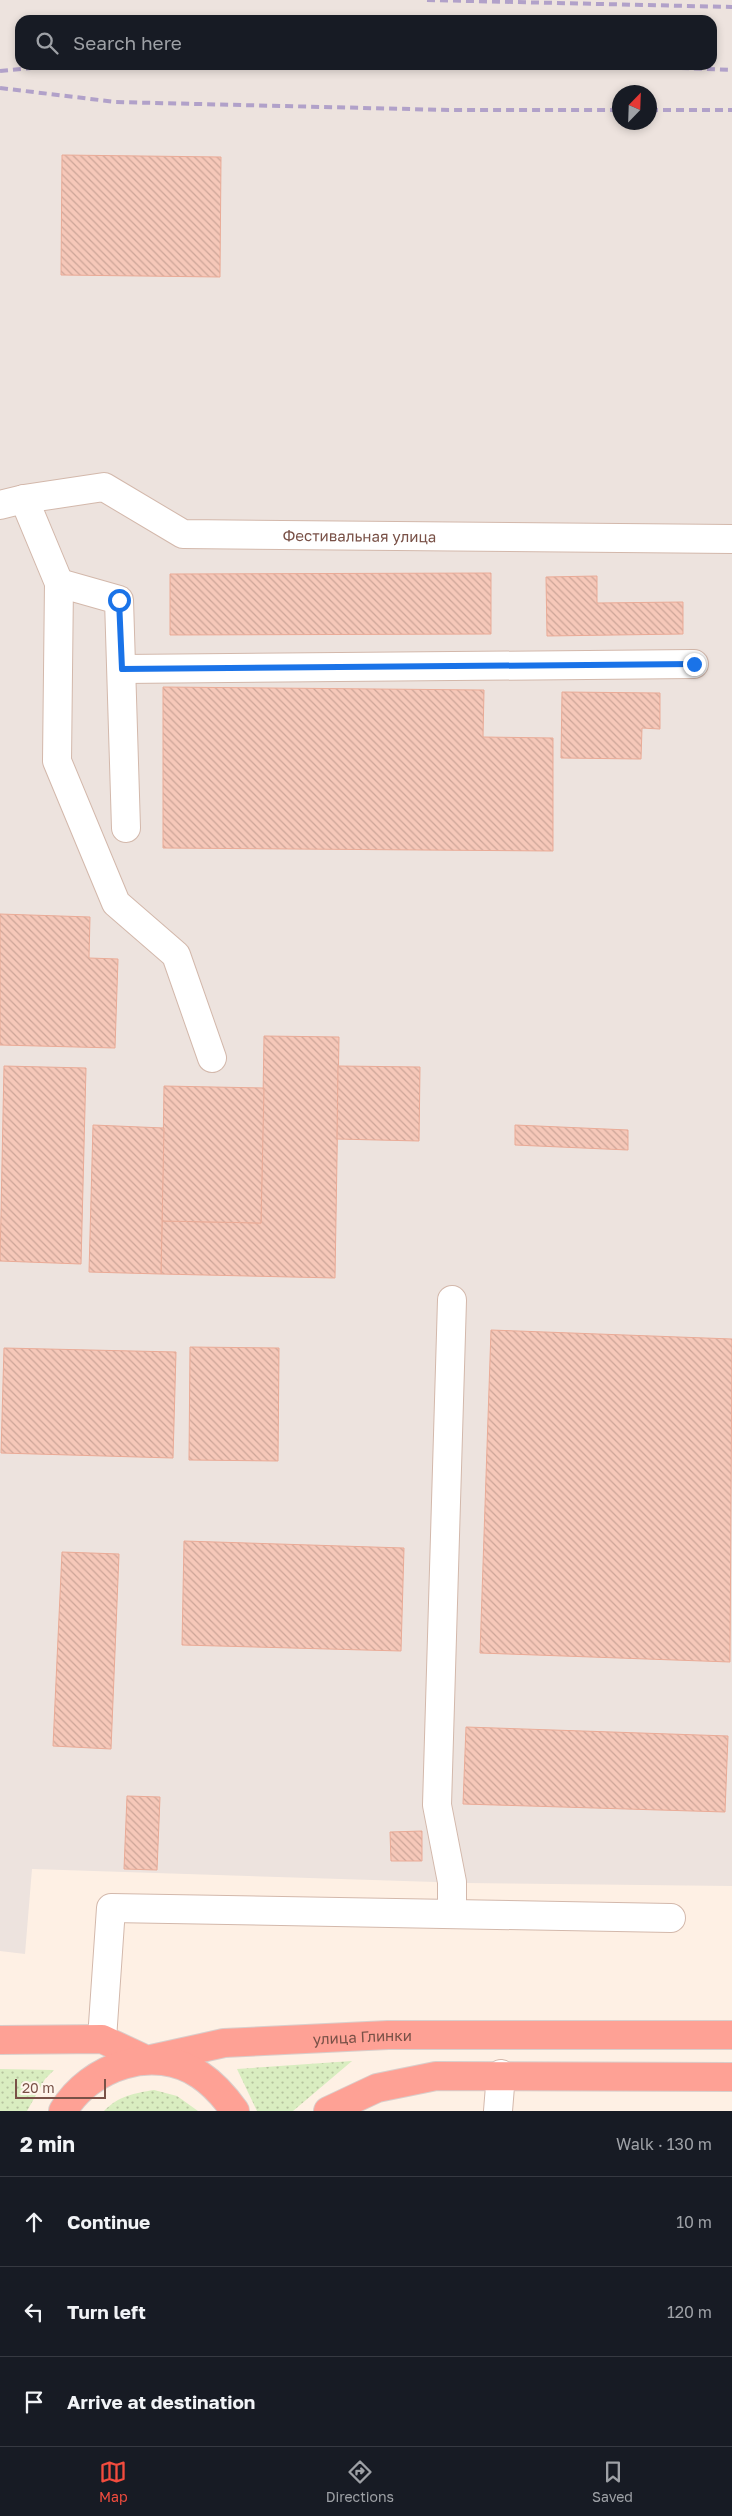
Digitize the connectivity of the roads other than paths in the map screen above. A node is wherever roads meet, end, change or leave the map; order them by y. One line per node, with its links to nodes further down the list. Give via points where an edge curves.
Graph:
1 (12, 502): 2 (lane, Фестивальная улица, via 104,487 183,534); 3 (lane)
2 (732, 539)
3 (58, 583): 5 (lane, via 119,600); 7 (lane, via 57,761 116,903 176,955)
4 (694, 664): 5 (lane)
5 (122, 669): 6 (lane)
6 (126, 828)
7 (212, 1058)
8 (452, 1300): 9 (lane, via 437,1805 452,1882)
9 (452, 1914): 10 (lane); 13 (lane, via 111,1908)
10 (671, 1918)
11 (587, 2035): 12 (highway, улица Глинки); 15 (highway, улица Глинки, via 388,2035 224,2044); 17 (highway)
12 (732, 2035)
13 (102, 2039): 14 (highway); 15 (highway)
14 (0, 2040)
15 (148, 2060): 19 (highway, улица Глинки, via 119,2065 93,2077 72,2097); 20 (highway, via 174,2064 199,2074 220,2091)
16 (501, 2074): 17 (highway); 21 (highway, via 436,2076 377,2088); 22 (lane)
17 (586, 2076): 18 (highway)
18 (732, 2076)
19 (63, 2111)
20 (235, 2111)
21 (328, 2111)
22 (498, 2111)

